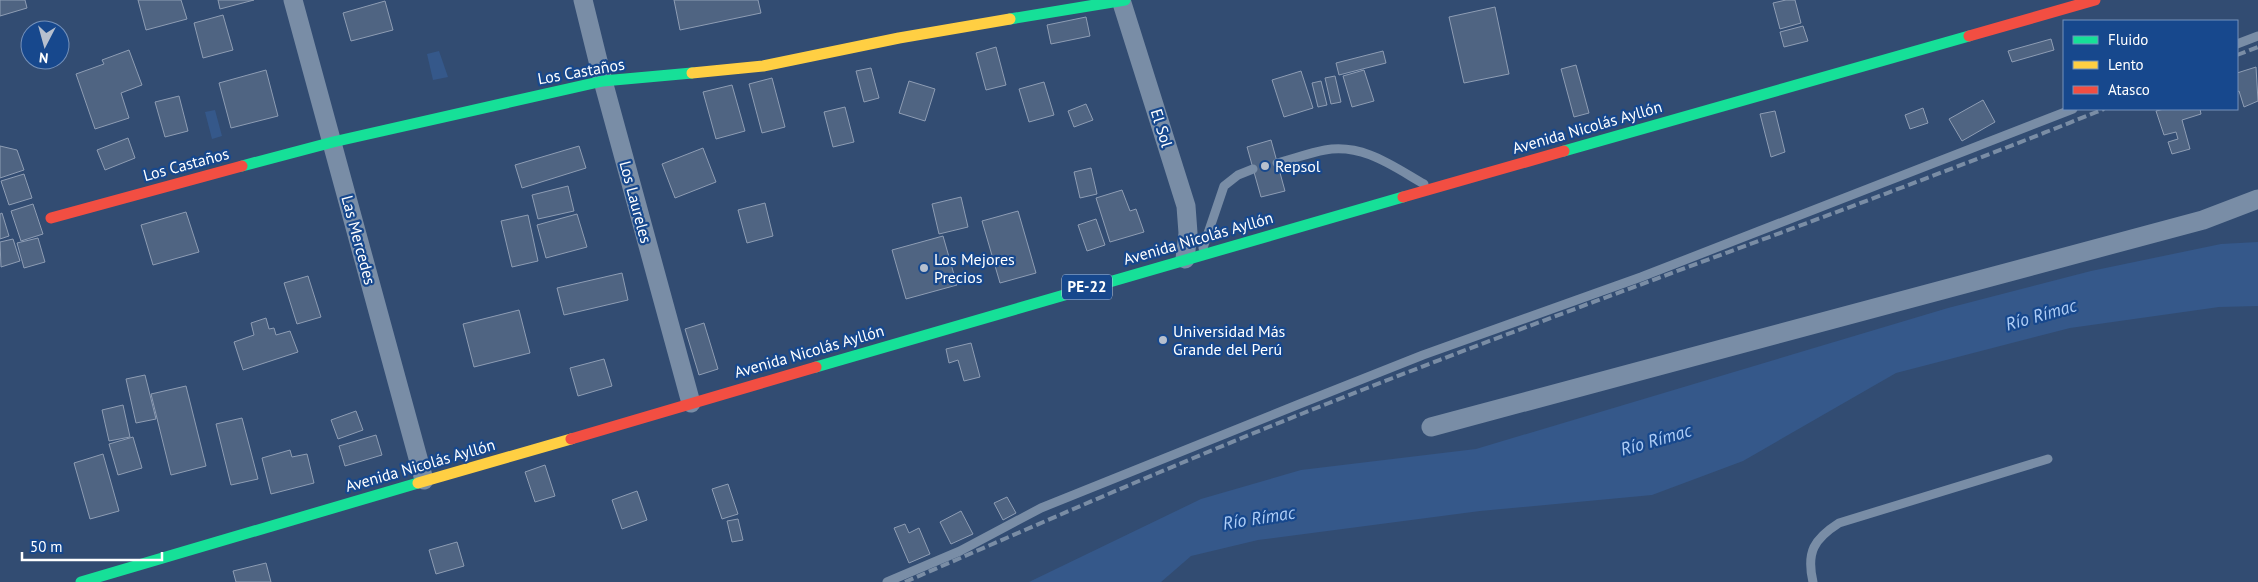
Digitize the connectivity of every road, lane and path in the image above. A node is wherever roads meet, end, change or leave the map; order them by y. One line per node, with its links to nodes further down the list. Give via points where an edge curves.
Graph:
1 (293, 0): 10 (street, Las Mercedes)
2 (584, 0): 8 (street, Los Laureles)
3 (1121, 0): 4 (main road, Los Castaños); 8 (main road, Los Castaños, via 899,38 763,66); 16 (street, El Sol, via 1186,206)
4 (1125, 0)
5 (2096, 0): 13 (main road, Avenida Nicolás Ayllón / PE-22)
6 (2258, 36): 7 (lane)
7 (2238, 44)
8 (603, 81): 10 (main road, Los Castaños); 17 (street, Los Laureles)
9 (2070, 110): 22 (lane, via 1641,277 1423,355 1297,405 1042,508 960,551)
10 (333, 142): 15 (main road, Los Castaños); 20 (street, Las Mercedes)
11 (1277, 163): 13 (lane, via 1327,150 1351,149 1373,155)
12 (1254, 169): 16 (lane, via 1238,175 1224,186)
13 (1431, 188): 16 (main road, Avenida Nicolás Ayllón / PE-22)
14 (2258, 199): 18 (street, via 2203,220)
15 (51, 218)
16 (1193, 256): 17 (main road, Avenida Nicolás Ayllón / PE-22)
17 (691, 403): 20 (main road, Avenida Nicolás Ayllón / PE-22)
18 (1431, 427)
19 (2048, 459): 23 (lane, via 1839,523 1820,535 1810,557)
20 (424, 480): 21 (main road, Avenida Nicolás Ayllón / PE-22)
21 (81, 582)
22 (887, 582)
23 (1813, 582)

